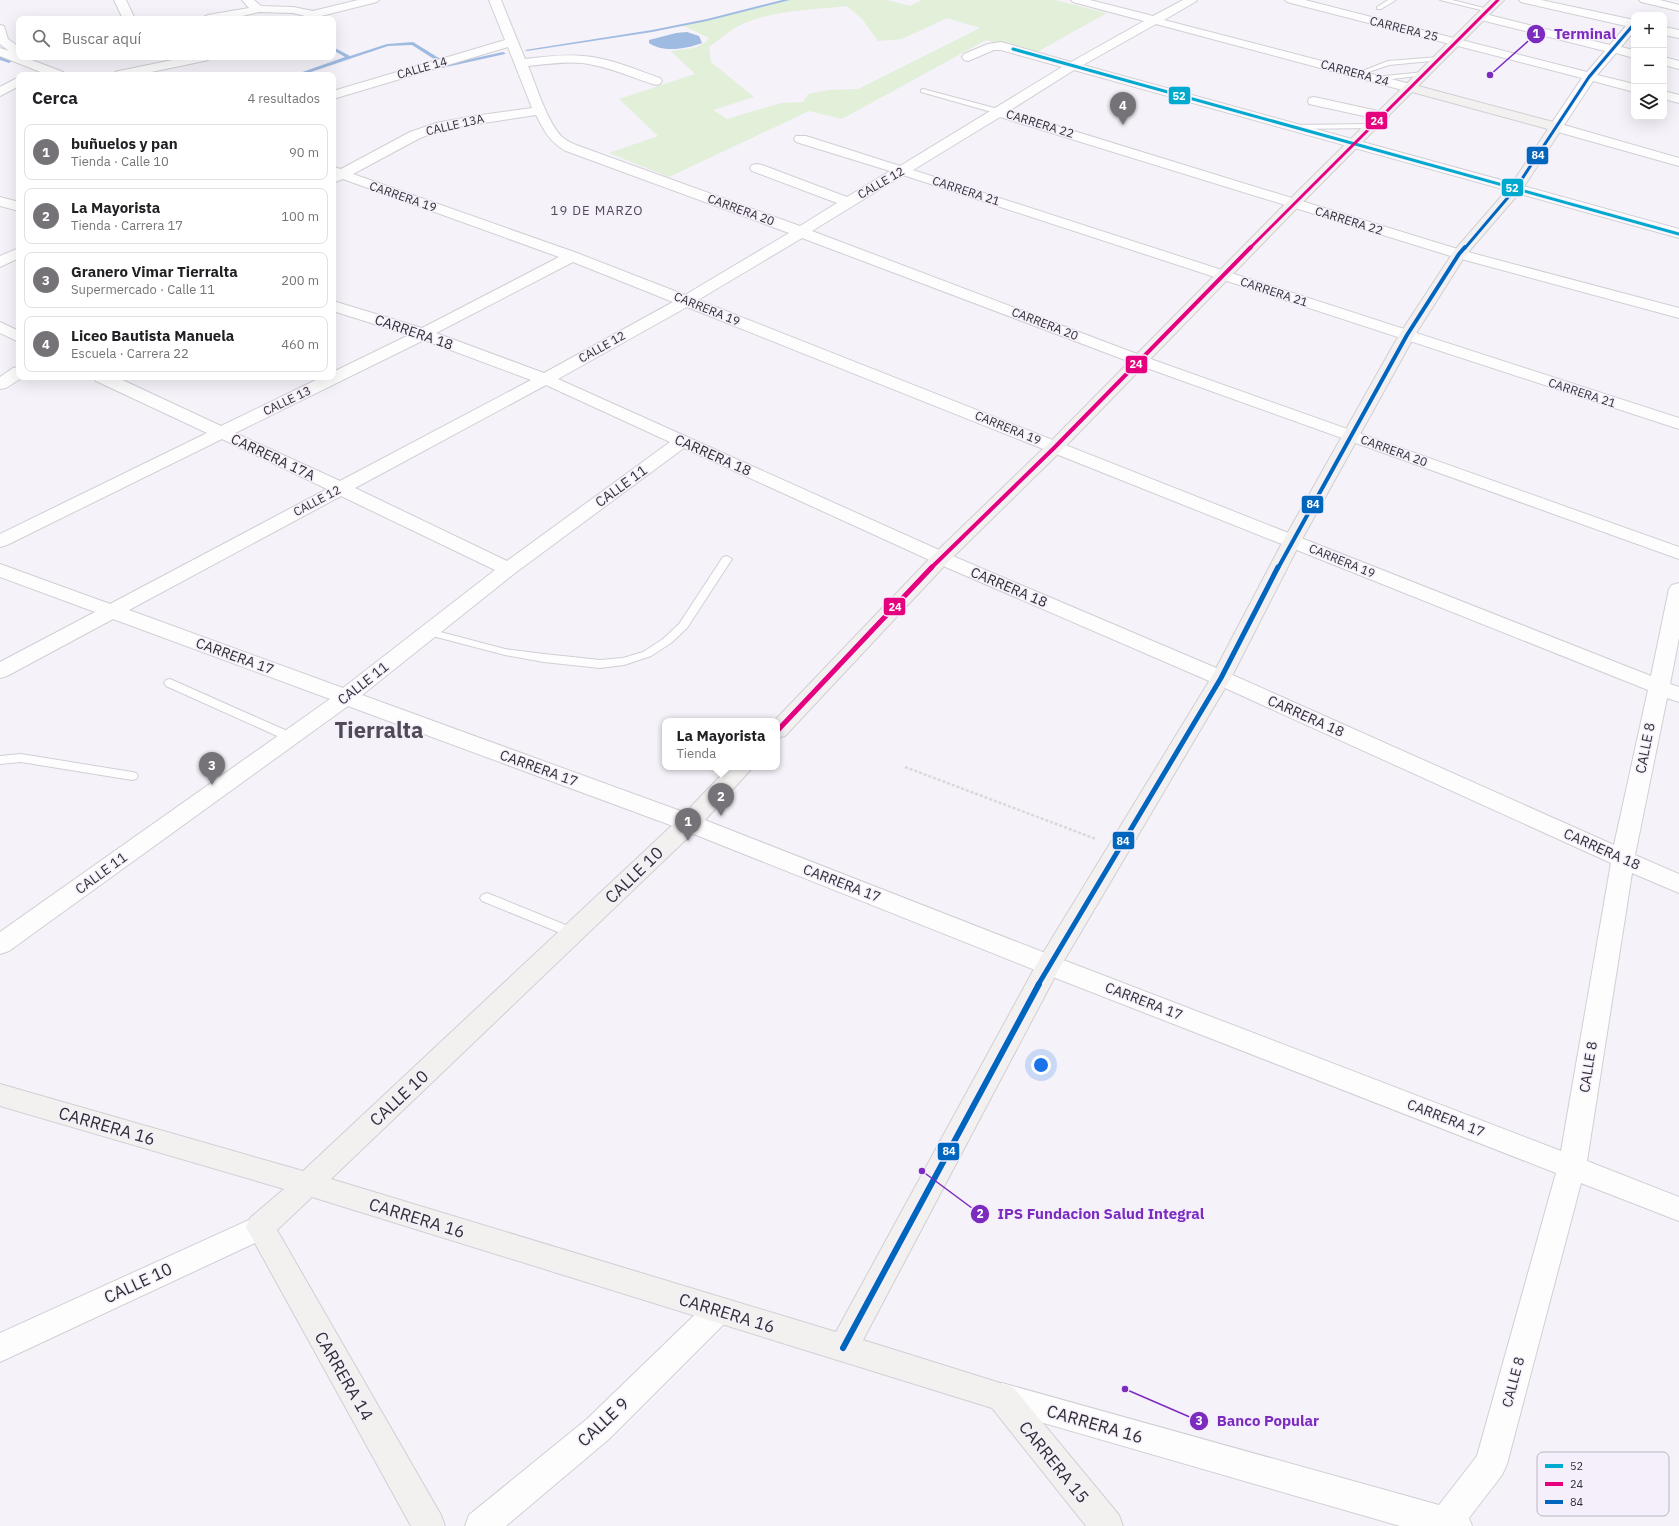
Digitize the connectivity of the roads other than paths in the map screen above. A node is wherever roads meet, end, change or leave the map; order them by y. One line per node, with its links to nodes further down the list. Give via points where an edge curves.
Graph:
1 (134, 0): 12 (street)
2 (248, 0): 16 (street)
3 (373, 0): 21 (street)
4 (496, 0): 28 (street, CARRERA 20)
5 (1077, 0): 22 (street, CARRERA 24)
6 (1191, 0): 22 (street, CALLE 12)
7 (1290, 0): 29 (street, CARRERA 25)
8 (1393, 0): 14 (lane)
9 (1443, 0): 17 (lane)
10 (1498, 0): 17 (main road)
11 (1525, 0): 23 (street)
12 (120, 1): 18 (street)
13 (1648, 3): 15 (street)
14 (1379, 8)
15 (1679, 8)
16 (259, 9): 19 (street); 20 (street, via 293,10)
17 (1485, 13): 29 (main road); 32 (street)
18 (128, 16)
19 (226, 16)
20 (312, 16)
21 (318, 16)
22 (1155, 20): 42 (street, CALLE 12); 48 (street, CARRERA 24)
23 (1631, 23)
24 (1631, 27): 32 (street)
25 (0, 29): 30 (street, via 2,40)
26 (1667, 32): 27 (street)
27 (1679, 34)
28 (512, 42): 41 (street, CARRERA 20); 58 (street, CALLE 14)
29 (1456, 42): 37 (main road); 50 (street, CARRERA 25)
30 (16, 48)
31 (16, 49): 33 (street)
32 (1612, 49): 34 (street); 50 (street)
33 (0, 52): 36 (street)
34 (1631, 53)
35 (968, 57): 42 (street, via 1001,46)
36 (16, 58)
37 (1439, 59): 48 (lane, via 1388,63); 49 (main road)
38 (21, 60): 44 (street)
39 (190, 60): 47 (street)
40 (1667, 62): 43 (street)
41 (520, 63): 52 (street, via 588,60); 62 (street, CARRERA 20)
42 (1074, 65): 63 (street, CALLE 12); 66 (street)
43 (1679, 65)
44 (42, 68): 45 (street); 46 (street)
45 (35, 72)
46 (52, 72)
47 (133, 72)
48 (1358, 74): 51 (street, CARRERA 24)
49 (1424, 74): 51 (lane); 55 (main road)
50 (1589, 77): 54 (street, CARRERA 25); 67 (street)
51 (1375, 79): 55 (street, CARRERA 24)
52 (656, 81)
53 (16, 83): 56 (street)
54 (1631, 87)
55 (1410, 88): 64 (main road); 67 (main road, CARRERA 24)
56 (0, 92)
57 (923, 92): 63 (lane)
58 (336, 94)
59 (1667, 96): 60 (street)
60 (1679, 99)
61 (1314, 101): 64 (street)
62 (540, 111): 73 (street, CALLE 13A, via 441,126 414,136); 79 (street, CARRERA 20, via 551,132 559,141 572,148)
63 (999, 112): 72 (street, CALLE 12); 77 (street, CARRERA 22)
64 (1382, 116): 65 (main road)
65 (1371, 126): 66 (lane); 69 (main road)
66 (1290, 127): 69 (street)
67 (1556, 128): 70 (street, CARRERA 24); 74 (main road)
68 (801, 139): 72 (street, CARRERA 21)
69 (1355, 144): 74 (street); 77 (main road)
70 (1679, 162)
71 (757, 168): 76 (street)
72 (903, 171): 76 (street, CALLE 12); 85 (street, CARRERA 21)
73 (336, 175): 83 (street, CARRERA 19)
74 (1516, 188): 80 (street); 82 (main road)
75 (0, 202): 78 (street)
76 (848, 202): 79 (street, CALLE 12)
77 (1293, 204): 82 (street, CARRERA 22); 85 (main road)
78 (16, 206)
79 (801, 232): 86 (street, CALLE 12); 93 (street, CARRERA 20)
80 (1679, 234)
81 (16, 254): 84 (street)
82 (1459, 254): 88 (street, CARRERA 22); 92 (main road)
83 (572, 256): 86 (street, CARRERA 19); 90 (street, CALLE 13)
84 (0, 262)
85 (1224, 275): 92 (street, CARRERA 21); 93 (main road)
86 (686, 301): 96 (street, CALLE 12); 104 (street, CARRERA 19)
87 (336, 307): 90 (street, CARRERA 18)
88 (1679, 312)
89 (0, 327): 91 (street)
90 (423, 334): 95 (street, CALLE 13); 96 (street, CARRERA 18)
91 (16, 335)
92 (1407, 336): 100 (street, CARRERA 21); 102 (main road)
93 (1139, 360): 102 (street, CARRERA 20); 104 (main road)
94 (16, 374): 99 (street)
95 (336, 377)
96 (545, 379): 103 (street, CARRERA 18); 105 (street, CALLE 12)
97 (108, 380): 101 (street, CARRERA 17A)
98 (329, 380): 101 (street, CALLE 13)
99 (0, 384)
100 (1679, 424)
101 (221, 433): 105 (street, CARRERA 17A); 106 (street, CALLE 13)
102 (1350, 435): 107 (main road); 108 (street, CARRERA 20)
103 (683, 441): 110 (street, CARRERA 18); 111 (street, CALLE 11)
104 (1055, 446): 107 (street, CARRERA 19); 110 (main road)
105 (340, 488): 111 (street, CARRERA 17A); 114 (street, CALLE 12)
106 (0, 541)
107 (1292, 541): 117 (main road); 119 (street, CARRERA 19)
108 (1679, 553)
109 (727, 558): 115 (lane, via 683,626 667,641 647,654 624,661 600,664 544,658 505,652)
110 (941, 558): 117 (street, CARRERA 18); 122 (main road)
111 (508, 569): 115 (street, CALLE 11)
112 (0, 570): 114 (street, CARRERA 17)
113 (1679, 589): 119 (street, CALLE 8)
114 (111, 611): 116 (street, CALLE 12); 121 (street, CARRERA 17)
115 (429, 632): 121 (street, CALLE 11)
116 (0, 671)
117 (1221, 678): 128 (street, CARRERA 18); 133 (main road)
118 (170, 683): 123 (lane)
119 (1658, 687): 120 (street, CARRERA 19); 128 (street, CALLE 8)
120 (1679, 695)
121 (346, 697): 123 (street, CALLE 11); 127 (street, CARRERA 17)
122 (780, 727)
123 (290, 737): 132 (street, CALLE 11)
124 (0, 760): 126 (lane, via 21,758)
125 (739, 770): 127 (main road, CALLE 10)
126 (132, 776)
127 (689, 823): 131 (main road, CALLE 10); 133 (street, CARRERA 17)
128 (1622, 859): 129 (street, CARRERA 18); 135 (street, CALLE 8)
129 (1679, 884)
130 (487, 898): 131 (lane)
131 (573, 933): 136 (main road, CALLE 10)
132 (0, 945)
133 (1049, 965): 135 (street, CARRERA 17); 141 (main road)
134 (0, 1095): 136 (main road, CARRERA 16)
135 (1572, 1166): 137 (street, CARRERA 17); 143 (street, CALLE 8, via 1491,1464)
136 (308, 1184): 138 (main road, CALLE 10); 139 (main road, CARRERA 16)
137 (1679, 1208)
138 (260, 1227): 140 (street, CALLE 10); 144 (main road, CARRERA 14)
139 (719, 1310): 141 (main road, CARRERA 16); 145 (street, CALLE 9, via 598,1429)
140 (0, 1348)
141 (843, 1348): 142 (main road, CARRERA 16)
142 (1002, 1397): 143 (street, CARRERA 16); 146 (main road, CARRERA 15)
143 (1449, 1525)
144 (429, 1526)
145 (481, 1526)
146 (1107, 1526)

